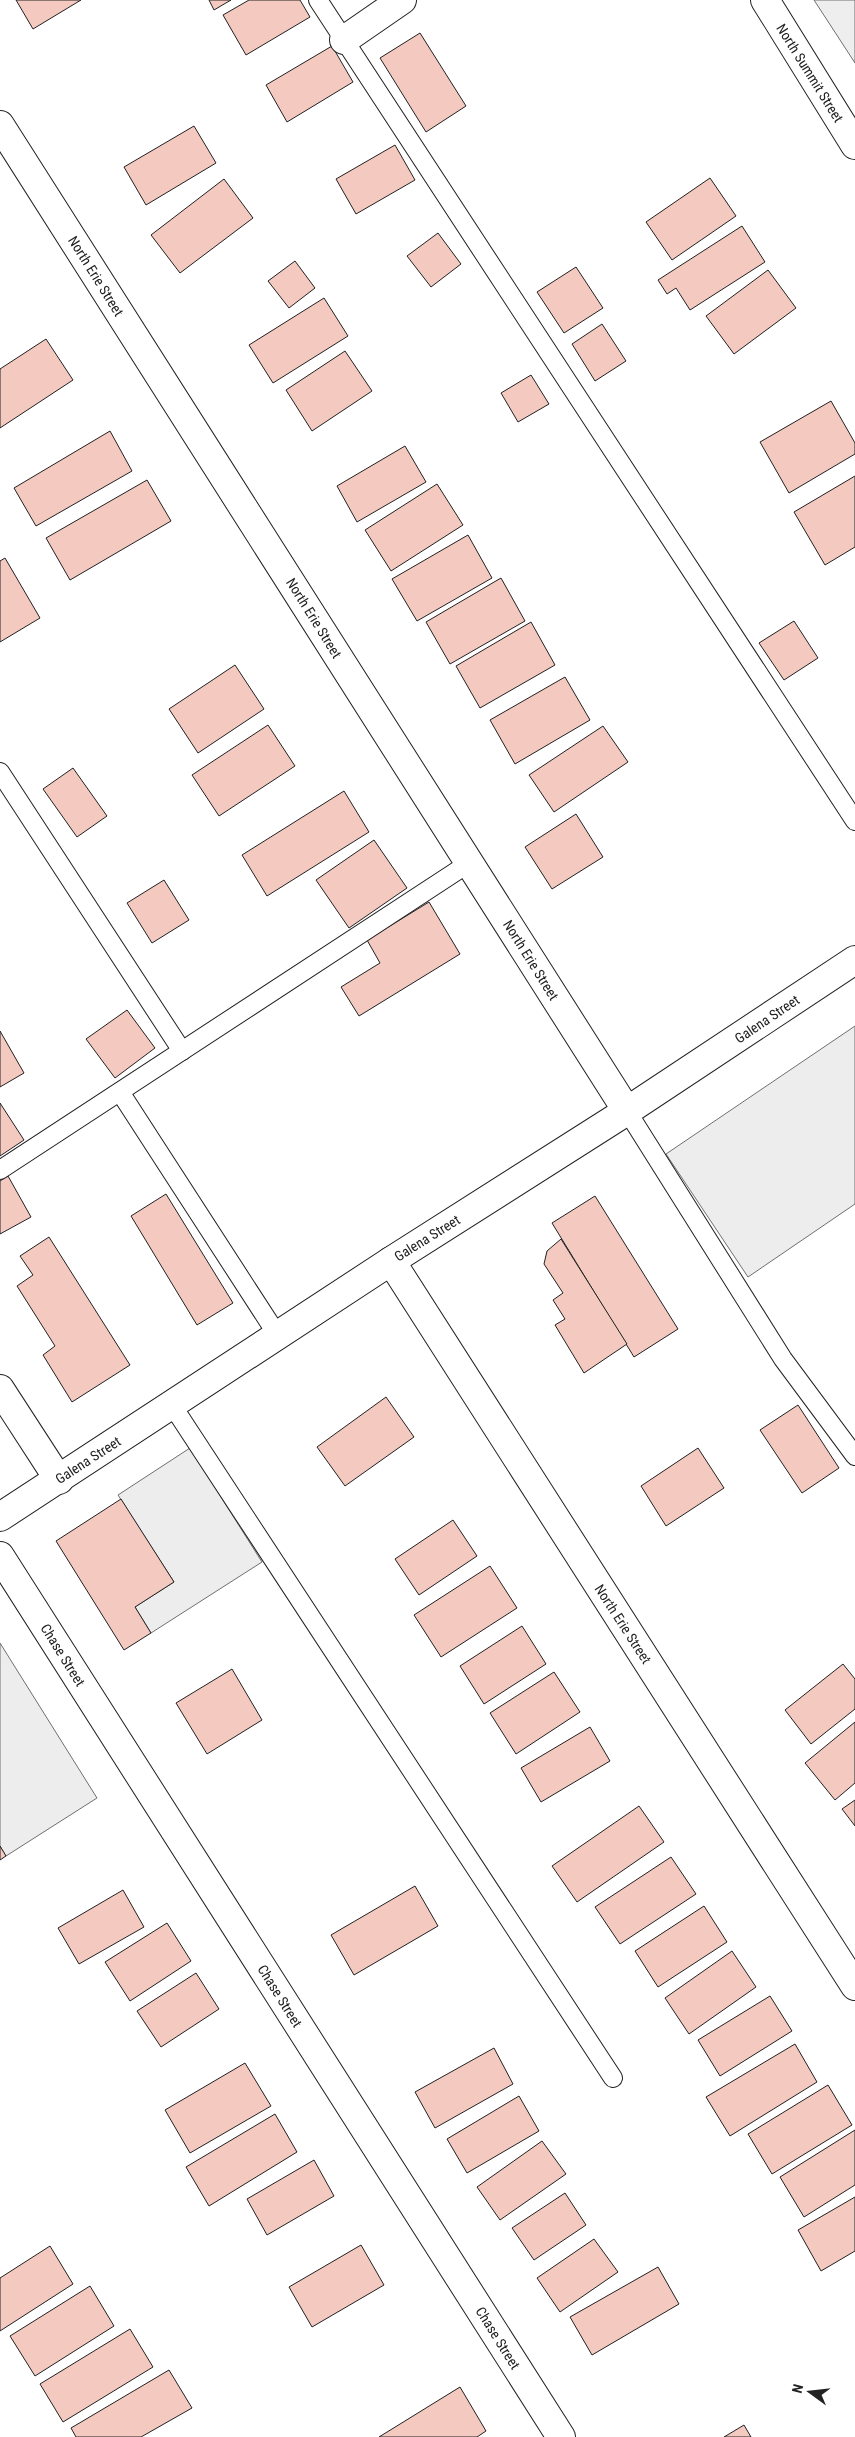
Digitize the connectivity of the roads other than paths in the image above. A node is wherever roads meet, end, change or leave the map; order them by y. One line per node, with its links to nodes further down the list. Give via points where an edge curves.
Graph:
1 (318, 0): 4 (lane)
2 (402, 0): 4 (street)
3 (765, 0): 6 (street, North Summit Street)
4 (344, 40): 8 (lane)
5 (0, 124): 9 (street, North Erie Street)
6 (855, 145)
7 (0, 772): 11 (lane)
8 (855, 821)
9 (469, 862): 11 (lane); 13 (street, North Erie Street)
10 (855, 960): 13 (street, Galena Street)
11 (182, 1051): 12 (lane)
12 (120, 1092): 14 (lane); 16 (lane)
13 (627, 1111): 15 (street, Galena Street); 19 (lane, via 783,1359)
14 (0, 1170)
15 (392, 1261): 16 (street, Galena Street); 23 (street, North Erie Street)
16 (278, 1336): 18 (street, Galena Street)
17 (0, 1389): 20 (street)
18 (172, 1405): 20 (street, Galena Street); 24 (lane)
19 (855, 1456)
20 (59, 1480): 21 (street, Galena Street)
21 (0, 1517)
22 (0, 1556): 25 (street, Chase Street)
23 (855, 1986)
24 (613, 2078)
25 (561, 2437)

